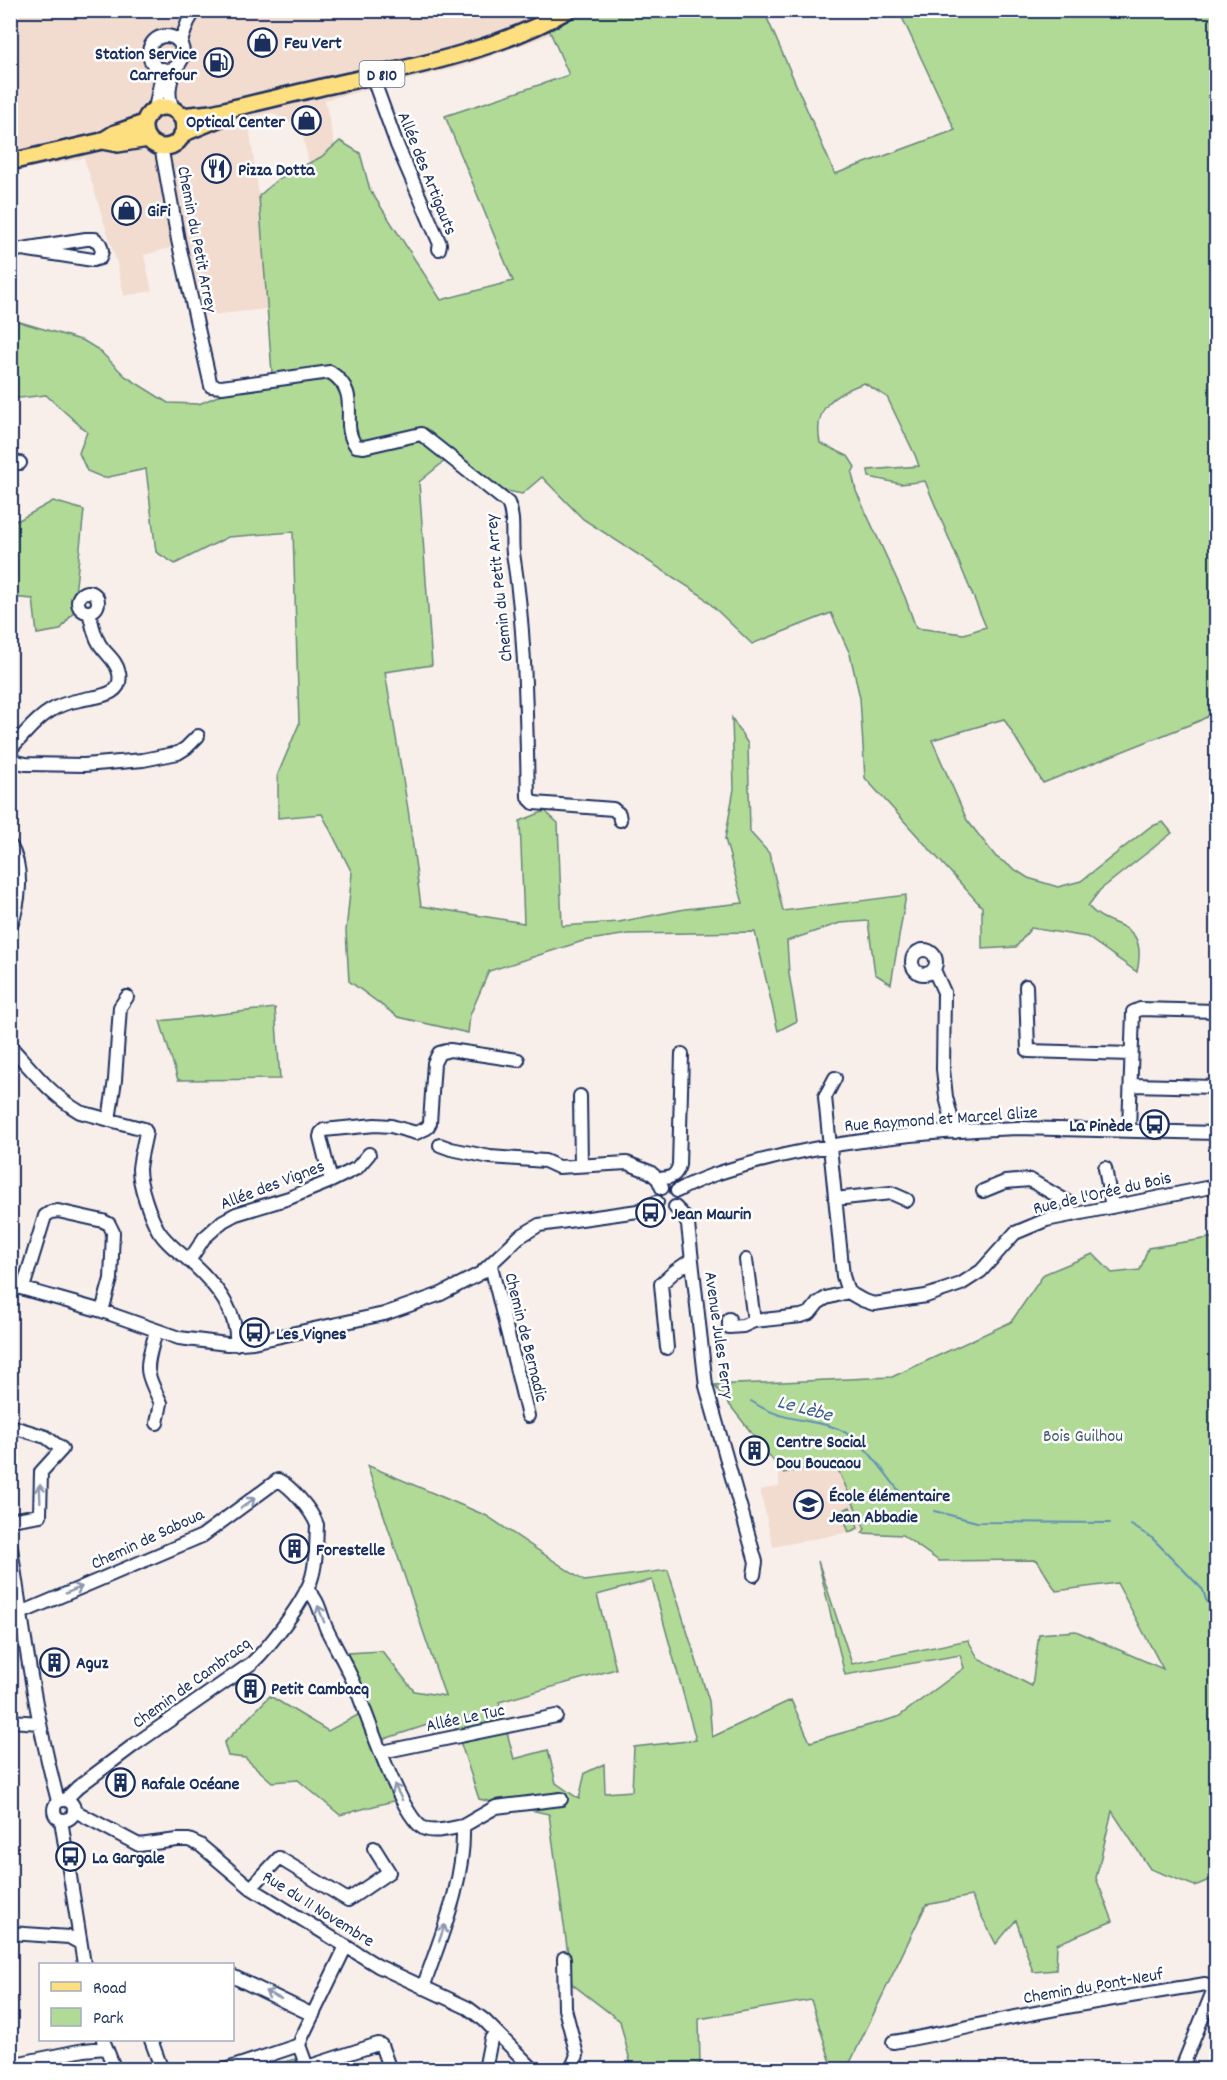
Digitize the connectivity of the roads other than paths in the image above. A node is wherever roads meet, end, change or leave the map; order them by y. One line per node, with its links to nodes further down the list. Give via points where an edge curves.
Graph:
1 (195, 10): 3 (street)
2 (568, 10): 5 (main road, D 810, via 475,49)
3 (176, 41): 4 (street, via 182,57); 4 (street, via 162,36 150,46 156,67)
4 (169, 68): 7 (street); 8 (street, via 169,102)
5 (372, 76): 6 (main road, D 810); 14 (street, Allée des Artigauts)
6 (259, 102): 8 (main road, D 810, via 211,113); 10 (main road, D 810)
7 (155, 109): 8 (main road, via 163,107); 9 (main road)
8 (177, 113): 10 (main road, via 183,124)
9 (144, 123): 11 (main road); 12 (main road, via 144,130)
10 (182, 134): 12 (main road, via 174,144)
11 (102, 141): 12 (main road); 13 (main road)
12 (154, 143): 20 (street, Chemin du Petit Arrey, via 211,386 330,372 346,388 350,435 356,446 421,434 508,503 522,613 528,797 534,803 613,809)
13 (10, 162)
14 (439, 249)
15 (16, 250): 15 (street, via 93,260 102,255 100,244 94,239)
16 (89, 612): 18 (street, via 99,644 116,664 118,686 110,694 49,711)
17 (198, 736): 19 (street, via 178,753 143,760 26,764)
18 (10, 749)
19 (10, 758)
20 (620, 820)
21 (10, 845): 22 (street, via 18,874 15,917)
22 (10, 927)
23 (934, 970): 37 (street, via 945,992 943,1069)
24 (1026, 986): 28 (street, via 1028,1051)
25 (127, 997): 35 (street, via 120,1007)
26 (1216, 1011): 28 (street, via 1135,1009)
27 (10, 1046): 35 (street, via 71,1107)
28 (1131, 1053): 32 (street)
29 (682, 1054): 45 (street, via 680,1165 673,1177)
30 (518, 1060): 44 (street, via 450,1050 439,1053 434,1063 430,1123 422,1132 375,1125 321,1133)
31 (835, 1078): 40 (street, via 825,1096)
32 (1131, 1085): 33 (street); 36 (street)
33 (1216, 1087)
34 (580, 1096): 42 (street)
35 (109, 1120): 57 (street, via 146,1132 139,1169 151,1216 165,1240)
36 (1129, 1130): 37 (street, Rue Raymond et Marcel Glize, via 1018,1128); 38 (street, Rue Raymond et Marcel Glize)
37 (955, 1132): 40 (street, Rue Raymond et Marcel Glize)
38 (1216, 1133)
39 (440, 1145): 42 (street, via 490,1157 545,1161 558,1167)
40 (831, 1145): 47 (street, Rue Raymond et Marcel Glize, via 730,1169); 49 (street)
41 (369, 1155): 44 (street, Allée des Vignes, via 357,1168)
42 (581, 1165): 45 (street, via 627,1163 642,1167)
43 (1105, 1168): 53 (street)
44 (331, 1181): 57 (street, Allée des Vignes, via 223,1221 204,1238)
45 (660, 1184): 47 (street); 51 (street)
46 (1216, 1186): 53 (street, Rue de l'Orée du Bois)
47 (677, 1191): 52 (street)
48 (983, 1191): 54 (street, via 1005,1182 1030,1180 1066,1201)
49 (835, 1199): 50 (street, via 891,1193); 60 (street)
50 (907, 1200)
51 (657, 1202): 52 (street, via 665,1209); 58 (street, via 638,1211 540,1225 519,1236)
52 (675, 1207): 55 (street, Avenue Jules Ferry, via 688,1225)
53 (1112, 1207): 54 (street, Rue de l'Orée du Bois)
54 (1072, 1215): 60 (street, Rue de l'Orée du Bois, via 1046,1220 1015,1233 981,1271 961,1284 926,1296 874,1304)
55 (691, 1260): 66 (street, via 661,1284); 73 (street, Avenue Jules Ferry, via 706,1386 756,1562)
56 (746, 1260): 63 (street)
57 (189, 1261): 65 (street, via 207,1276 229,1310)
58 (490, 1266): 65 (street, via 470,1281 400,1309); 67 (street, Chemin de Bernadic)
59 (17, 1287): 61 (street); 61 (street, via 45,1216 58,1211 103,1221 113,1232 111,1279)
60 (848, 1292): 63 (street, via 826,1298 801,1316)
61 (102, 1311): 64 (street)
62 (729, 1318): 63 (street, via 729,1327)
63 (754, 1321)
64 (156, 1331): 65 (street, via 179,1338); 68 (street, via 147,1366 161,1403)
65 (236, 1344)
66 (667, 1348)
67 (528, 1416)
68 (157, 1423)
69 (10, 1426): 71 (street, one-way to 69, via 40,1515 40,1472 62,1449 46,1437)
70 (278, 1480): 74 (street, Chemin de Cambracq, via 298,1497 317,1525 311,1579); 75 (street, Chemin de Saboua, one-way to 70, via 202,1536)
71 (10, 1520)
72 (10, 1541): 75 (street)
73 (754, 1575)
74 (306, 1590): 79 (street, one-way to 74, via 346,1665 312,1593); 81 (street, Chemin de Cambracq, via 275,1638 252,1663)
75 (21, 1614): 78 (street)
76 (556, 1716): 79 (street, Allée Le Tuc)
77 (10, 1721): 78 (street)
78 (40, 1724): 81 (street, via 50,1776)
79 (382, 1752): 84 (street, one-way to 79, via 424,1829 411,1818)
80 (561, 1799): 84 (street, via 496,1807)
81 (62, 1800): 82 (street, via 73,1803); 83 (street, via 55,1805 54,1813)
82 (75, 1811): 83 (street, via 68,1820); 86 (street, Rue du 11 Novembre, via 138,1845 189,1840)
83 (61, 1820): 88 (street)
84 (463, 1826): 93 (street, one-way to 84, via 457,1888)
85 (374, 1848): 86 (street, via 389,1872 348,1900 279,1858)
86 (251, 1888): 89 (street, Rue du 11 Novembre)
87 (10, 1933): 88 (street, via 69,1938)
88 (80, 1943): 91 (street)
89 (346, 1946): 93 (street, Rue du 11 Novembre); 94 (street)
90 (564, 1958): 108 (street, via 565,2010 577,2055)
91 (84, 1963)
92 (234, 1977): 94 (street, one-way to 92)
93 (423, 1988): 95 (street, Rue du 11 Novembre, via 468,2008)
94 (313, 2015): 99 (street)
95 (496, 2032): 106 (street); 107 (street, Rue du 11 Novembre)
96 (151, 2041): 103 (street)
97 (893, 2042): 109 (street, Chemin du Pont-Neuf, via 1204,1984 1214,1989)
98 (104, 2044): 100 (street); 102 (street)
99 (300, 2045): 101 (street); 104 (street)
100 (10, 2065)
101 (308, 2068): 105 (street, via 378,2044)
102 (115, 2070)
103 (162, 2070)
104 (224, 2070)
105 (390, 2070)
106 (485, 2070)
107 (534, 2070)
108 (571, 2070)
109 (1182, 2070)

